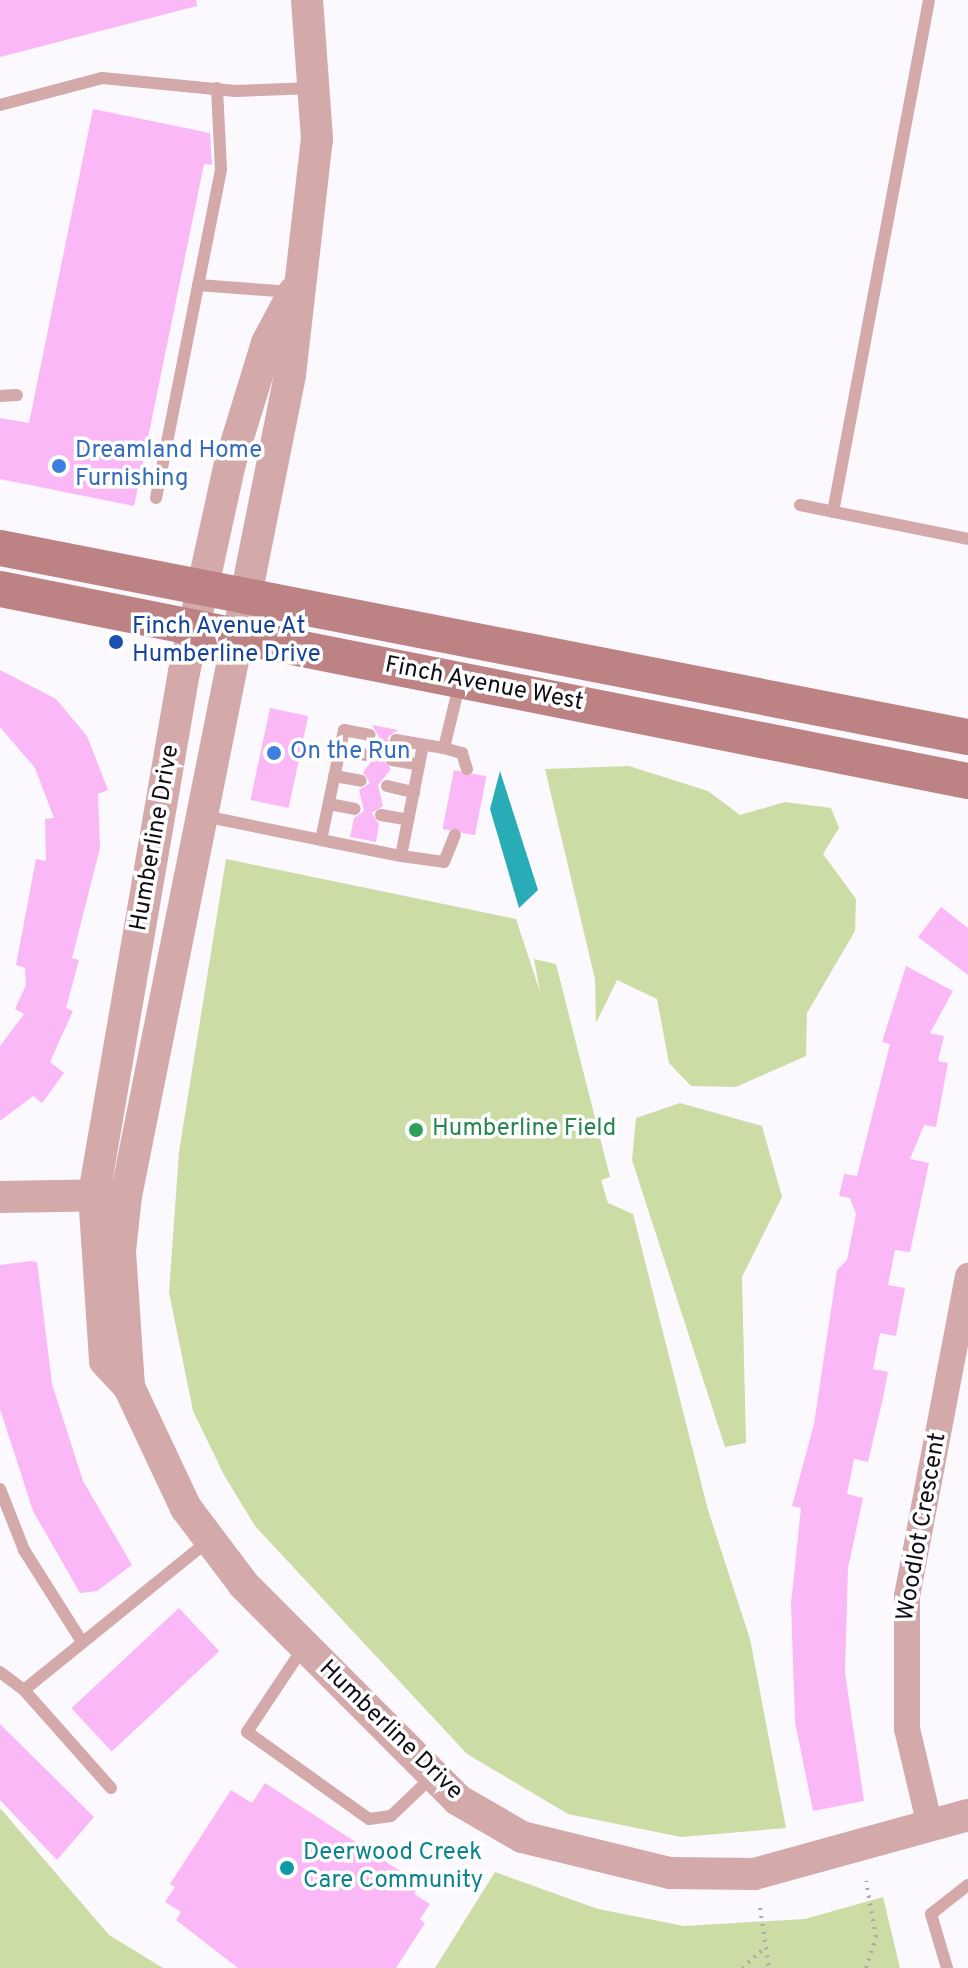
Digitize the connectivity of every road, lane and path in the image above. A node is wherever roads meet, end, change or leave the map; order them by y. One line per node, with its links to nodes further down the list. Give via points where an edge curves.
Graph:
1 (307, 0): 4 (street, Humberline Drive)
2 (929, 0): 12 (lane)
3 (217, 88): 4 (lane); 5 (lane, via 102,78); 6 (lane, via 224,144)
4 (313, 88): 7 (street, Humberline Drive, via 317,139)
5 (0, 105)
6 (198, 285): 7 (lane); 10 (lane)
7 (294, 292): 15 (street, Humberline Drive, via 267,343); 17 (street, Humberline Drive, via 290,375)
8 (17, 395): 9 (lane)
9 (0, 396)
10 (156, 498)
11 (800, 505): 12 (lane)
12 (833, 512): 13 (lane)
13 (968, 539)
14 (0, 548): 15 (main road, Finch Avenue West)
15 (203, 586): 17 (main road, Finch Avenue West); 18 (street, Humberline Drive)
16 (0, 589): 18 (main road, Finch Avenue West)
17 (246, 596): 19 (street, Humberline Drive); 22 (main road, Finch Avenue West)
18 (194, 627): 19 (main road, Finch Avenue West); 44 (street, Humberline Drive)
19 (237, 636): 20 (main road, Finch Avenue West); 39 (street, Humberline Drive)
20 (460, 680): 25 (lane); 33 (main road, Finch Avenue West)
21 (370, 735): 26 (lane, via 344,730)
22 (968, 737)
23 (396, 740): 24 (lane)
24 (423, 745): 25 (lane); 29 (lane)
25 (444, 748): 30 (lane, via 462,753)
26 (340, 750): 27 (lane); 31 (lane)
27 (366, 755)
28 (392, 760): 29 (lane)
29 (419, 765): 35 (lane)
30 (467, 769)
31 (334, 776): 32 (lane); 36 (lane)
32 (361, 781)
33 (968, 781)
34 (387, 786): 35 (lane)
35 (414, 792): 40 (lane)
36 (329, 804): 37 (lane); 42 (lane)
37 (355, 809)
38 (381, 815): 40 (lane)
39 (204, 816): 42 (lane); 44 (street, Humberline Drive)
40 (408, 820): 43 (lane)
41 (455, 835): 43 (lane, via 444,862)
42 (321, 840): 43 (lane)
43 (401, 856)
44 (110, 1195): 45 (street); 48 (street, Humberline Drive, via 120,1251 129,1387 158,1457)
45 (0, 1197)
46 (968, 1276): 56 (street, Woodlot Crescent, via 907,1596 907,1729)
47 (0, 1489): 49 (lane, via 24,1550)
48 (208, 1541): 49 (lane); 50 (street, Humberline Drive)
49 (81, 1640): 52 (lane)
50 (304, 1646): 53 (street, Humberline Drive); 53 (lane, via 247,1732 369,1819 391,1816)
51 (0, 1672): 52 (lane)
52 (24, 1690): 54 (lane)
53 (434, 1774): 56 (street, Humberline Drive, via 458,1800 522,1837 670,1873 754,1874)
54 (111, 1788)
55 (968, 1815): 56 (street, Humberline Drive)
56 (930, 1826)
57 (866, 1881): 63 (path, via 876,1937)
58 (968, 1885): 64 (lane, via 931,1914)
59 (760, 1908): 60 (path)
60 (764, 1948): 61 (path); 62 (path)
61 (742, 1968)
62 (769, 1968)
63 (866, 1968)
64 (947, 1968)

